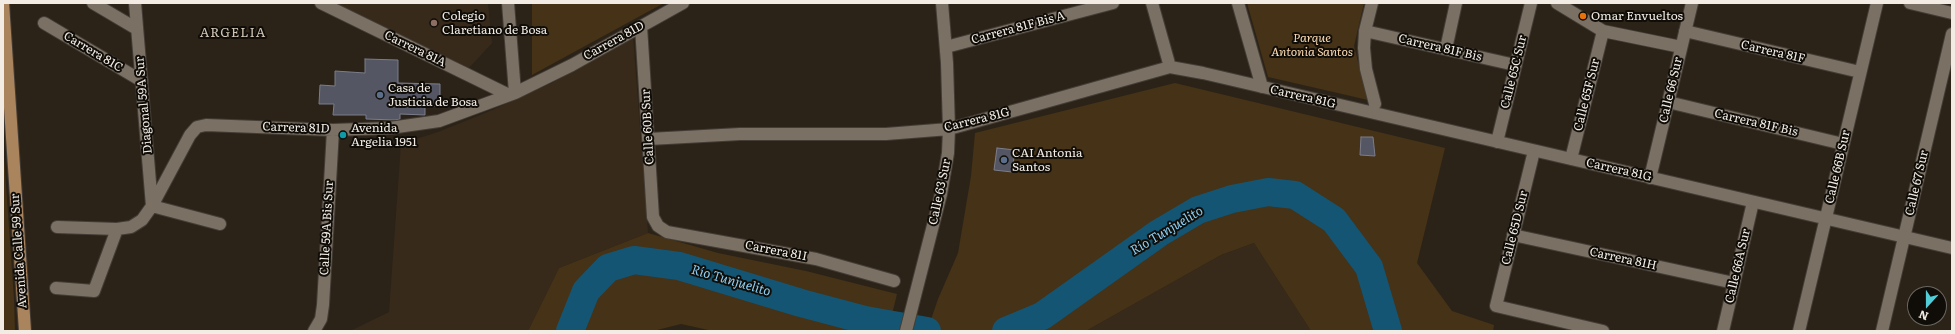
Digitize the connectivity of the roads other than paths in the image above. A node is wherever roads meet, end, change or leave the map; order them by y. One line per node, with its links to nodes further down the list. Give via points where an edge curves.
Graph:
1 (3, 3): 60 (main road, Avenida Calle 59 Sur)
2 (93, 3): 21 (street)
3 (136, 3): 21 (street, Diagonal 59A Sur)
4 (321, 3): 34 (street, Carrera 81A)
5 (508, 3): 34 (street)
6 (683, 3): 20 (street, Carrera 81D)
7 (942, 3): 26 (street, Calle 63 Sur)
8 (1113, 3): 26 (street, Carrera 81F Bis A)
9 (1152, 3): 30 (street)
10 (1238, 3): 33 (street)
11 (1372, 3): 22 (street)
12 (1456, 3): 28 (street)
13 (1531, 3): 29 (street, Calle 65C Sur)
14 (1557, 3): 23 (street)
15 (1692, 3): 24 (street, Calle 66 Sur)
16 (1877, 3): 31 (street, Calle 66B Sur)
17 (1910, 3): 18 (street)
18 (1952, 13)
19 (44, 23): 32 (street, Carrera 81C)
20 (641, 26): 34 (street, Carrera 81D, via 572,65); 39 (street, Calle 60B Sur)
21 (137, 29): 32 (street, Diagonal 59A Sur)
22 (1365, 31): 28 (street, Carrera 81F Bis); 36 (street, via 1366,69)
23 (1603, 31): 27 (street); 43 (street, Calle 65F Sur)
24 (1685, 31): 27 (street, Calle 66 Sur); 31 (street, Carrera 81F)
25 (1952, 34): 53 (street, Calle 67 Sur)
26 (946, 46): 37 (street, Calle 63 Sur)
27 (1682, 47): 35 (street, Calle 66 Sur)
28 (1446, 49): 29 (street, Carrera 81F Bis)
29 (1515, 65): 40 (street, Calle 65C Sur)
30 (1170, 67): 33 (street, Carrera 81G); 37 (street, Carrera 81G)
31 (1860, 72): 41 (street, Calle 66B Sur)
32 (142, 81): 46 (street, Diagonal 59A Sur)
33 (1262, 87): 40 (street, Carrera 81G)
34 (512, 94): 38 (street, Carrera 81D, via 439,121 390,128)
35 (1668, 102): 41 (street, Carrera 81F Bis); 44 (street, Calle 66 Sur)
36 (1375, 104)
37 (949, 129): 39 (street, Carrera 81G, via 886,134 740,134); 61 (street, Calle 63 Sur, via 946,173)
38 (333, 130): 46 (street, Carrera 81D, via 206,125 197,127 190,135); 59 (street, Calle 59A Bis Sur, via 323,305)
39 (649, 139): 49 (street, Calle 60B Sur, via 652,217)
40 (1497, 142): 42 (street, Carrera 81G)
41 (1843, 144): 47 (street, Calle 66B Sur)
42 (1534, 151): 43 (street, Carrera 81G); 52 (street, Calle 65D Sur)
43 (1571, 159): 44 (street, Carrera 81G)
44 (1650, 178): 45 (street, Carrera 81G)
45 (1753, 202): 47 (street, Carrera 81G); 56 (street, Calle 66A Sur)
46 (150, 210): 48 (street); 51 (street, via 131,227)
47 (1826, 219): 53 (street, Carrera 81G); 64 (street, Calle 66B Sur)
48 (220, 224)
49 (658, 226): 55 (street, Carrera 81I, via 667,232 816,259)
50 (57, 227): 51 (street)
51 (117, 229): 57 (street, via 94,291)
52 (1513, 235): 56 (street, Carrera 81H); 58 (street, Calle 65D Sur, via 1496,306)
53 (1904, 237): 54 (street, Carrera 81G); 65 (street, Calle 67 Sur)
54 (1952, 248)
55 (894, 281)
56 (1734, 283): 63 (street, Calle 66A Sur)
57 (56, 288)
58 (1566, 327): 62 (street)
59 (316, 329)
60 (25, 331)
61 (906, 331)
62 (1602, 331)
63 (1723, 331)
64 (1799, 331)
65 (1882, 331)

